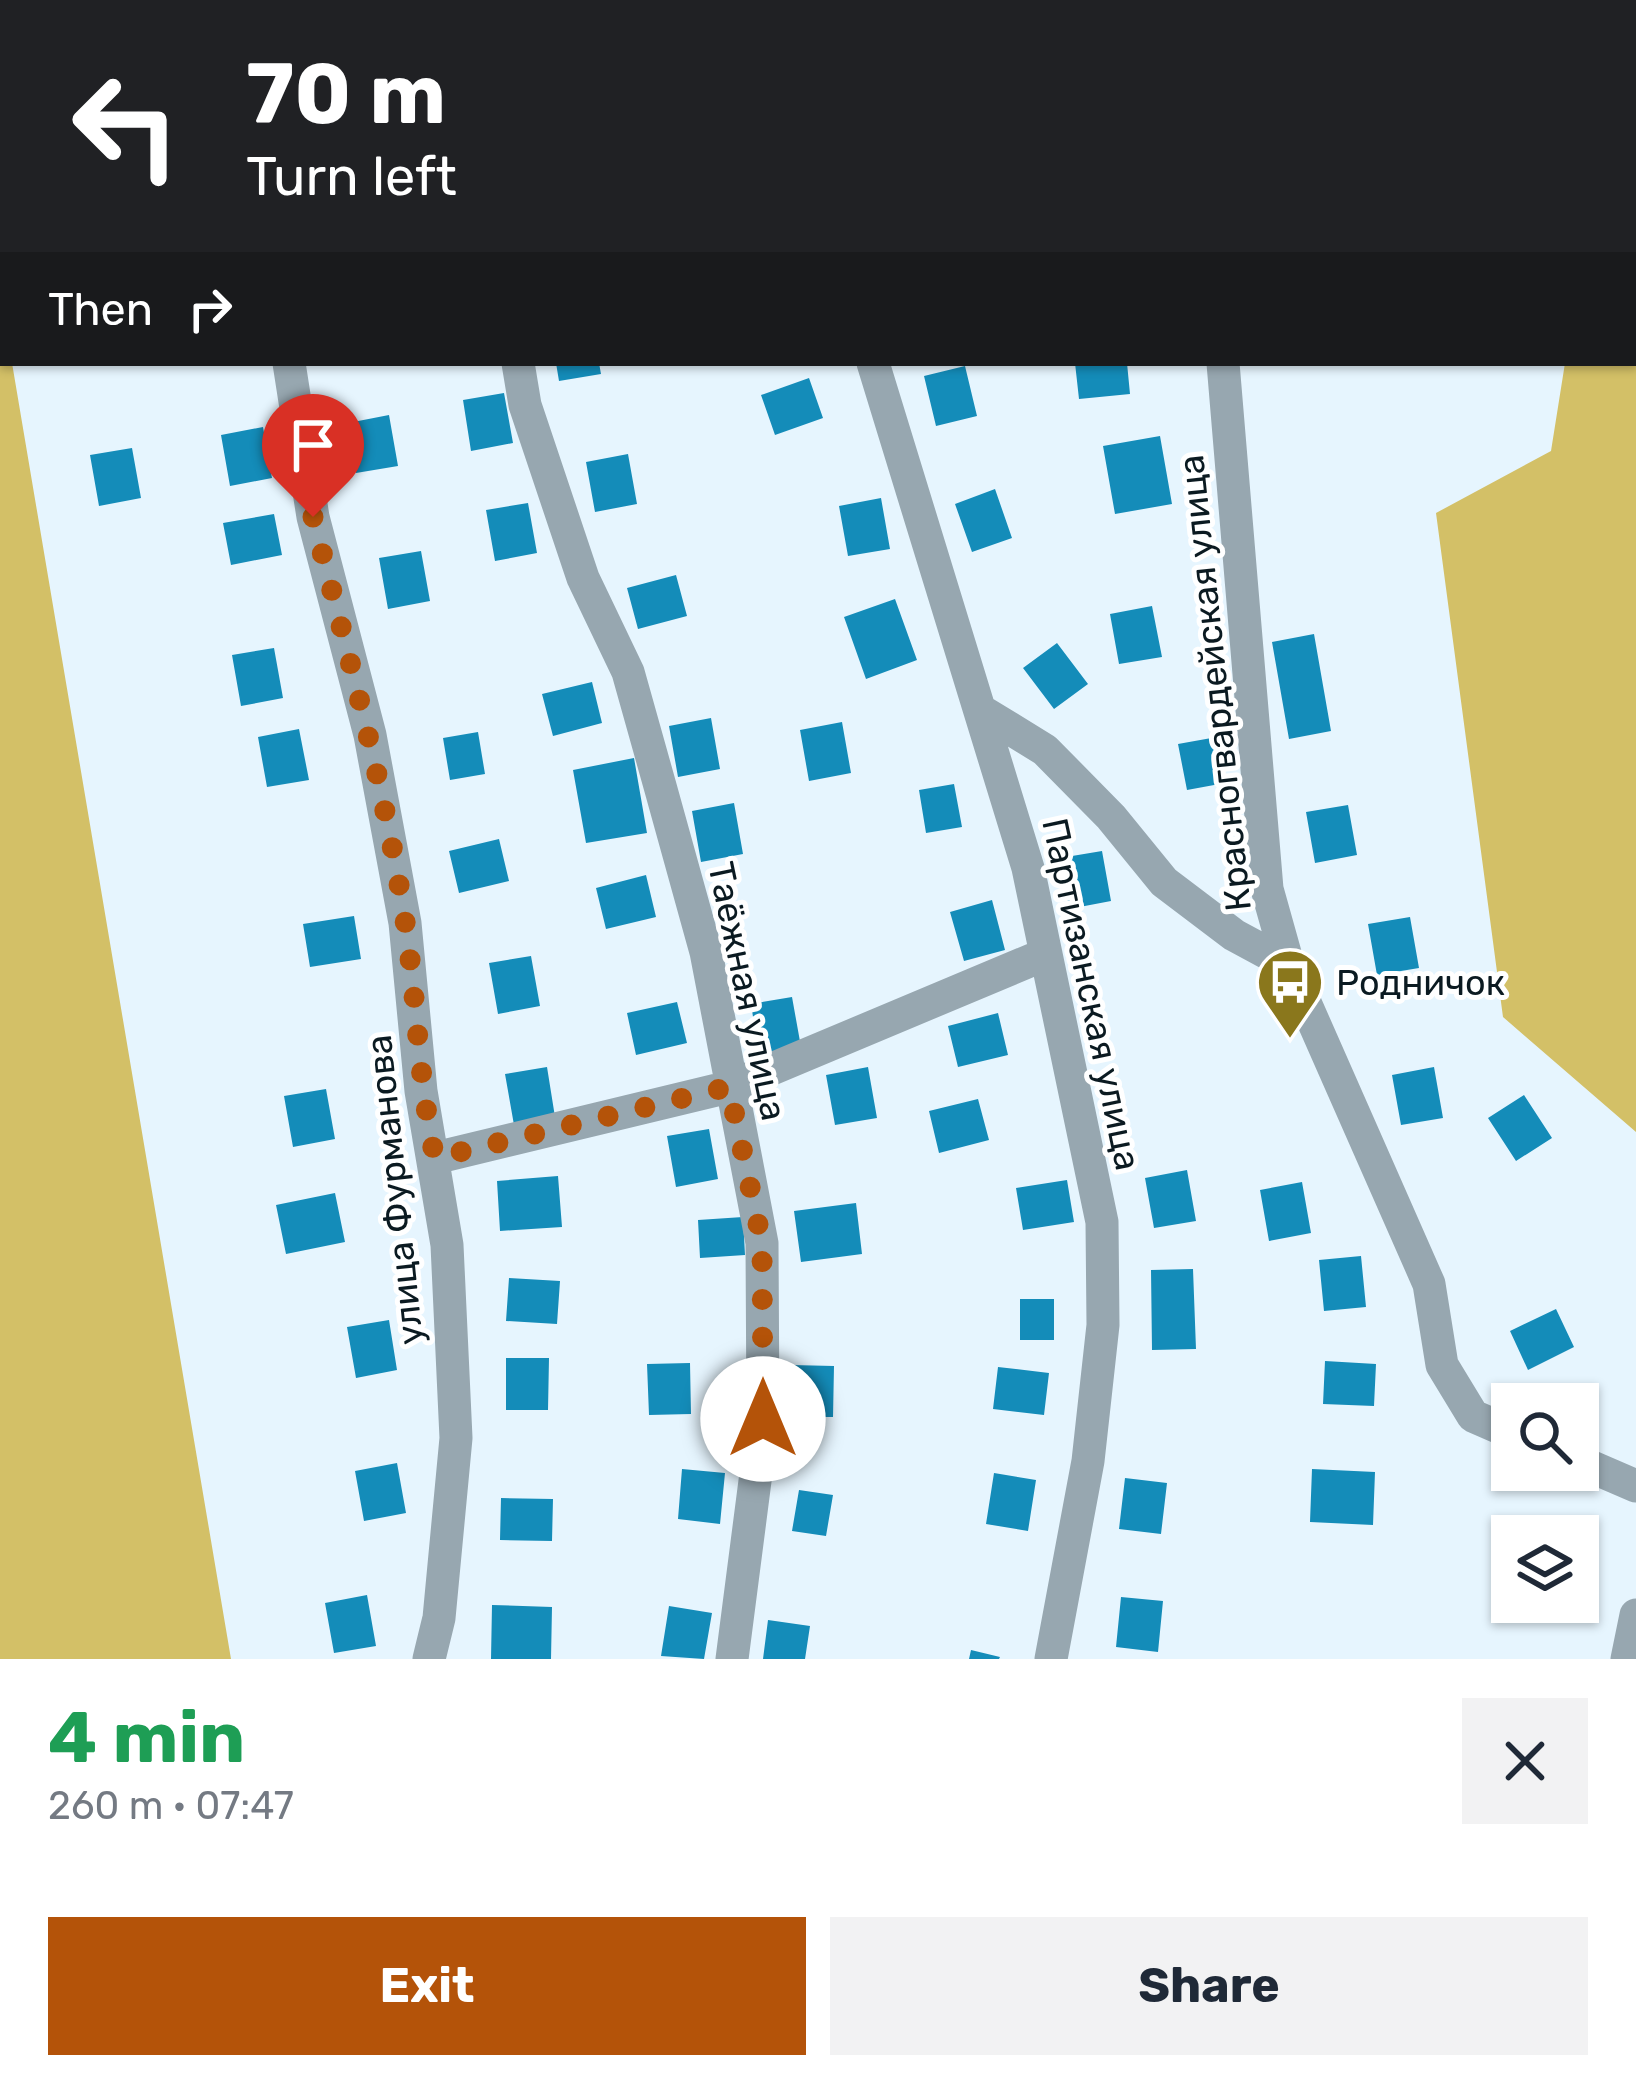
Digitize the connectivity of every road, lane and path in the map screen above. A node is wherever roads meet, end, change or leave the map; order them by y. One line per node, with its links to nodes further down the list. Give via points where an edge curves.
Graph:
1 (289, 366): 9 (street, улица Фурманова, via 313,517 370,735 401,900)
2 (518, 366): 8 (street, Таёжная улица, via 584,578 628,672 706,952)
3 (874, 366): 5 (street, Партизанская улица)
4 (1223, 366): 7 (street, Красногвардейская улица, via 1267,889)
5 (983, 712): 6 (street, Партизанская улица); 7 (street, via 1045,750 1164,882)
6 (1046, 954): 8 (street); 16 (street, Партизанская улица, via 1102,1222 1088,1461)
7 (1288, 964): 10 (street, Красногвардейская улица, via 1429,1284 1442,1365 1473,1416)
8 (729, 1087): 9 (street); 15 (street, Таёжная улица, via 762,1243 763,1397)
9 (435, 1158): 14 (street, улица Фурманова, via 456,1438)
10 (1491, 1424)
11 (1599, 1470): 12 (street)
12 (1636, 1486)
13 (1636, 1615): 17 (street)
14 (429, 1659)
15 (732, 1659)
16 (1051, 1659)
17 (1627, 1659)

